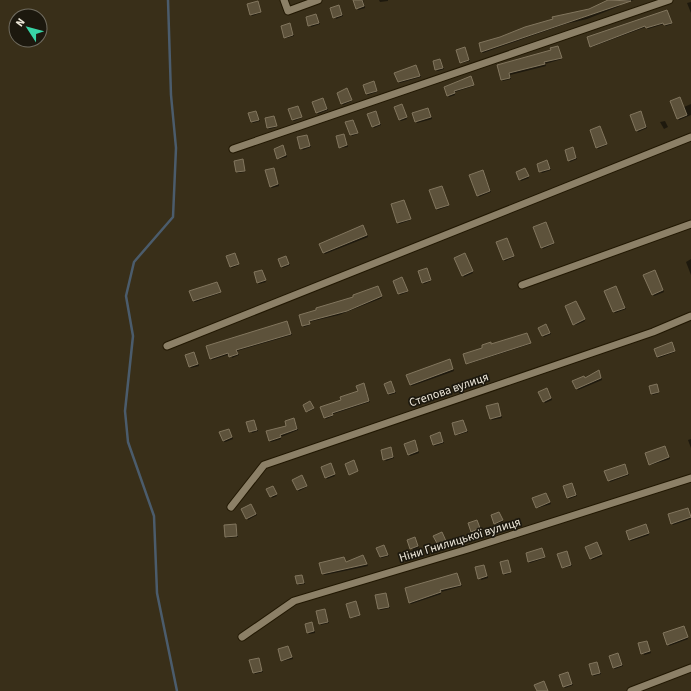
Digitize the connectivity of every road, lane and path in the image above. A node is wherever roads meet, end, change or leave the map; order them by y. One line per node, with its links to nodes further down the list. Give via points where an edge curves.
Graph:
1 (284, 0): 2 (street, via 288,11)
2 (318, 0)
3 (669, 0): 5 (street)
4 (691, 137): 9 (street)
5 (233, 149)
6 (691, 224): 7 (street)
7 (522, 285)
8 (691, 316): 11 (street, Степова вулиця, via 653,332 264,465)
9 (167, 346)
10 (691, 478): 12 (street, Ніни Гнилицької вулиця, via 294,601)
11 (231, 507)
12 (242, 636)
13 (691, 668): 14 (street)
14 (631, 691)

